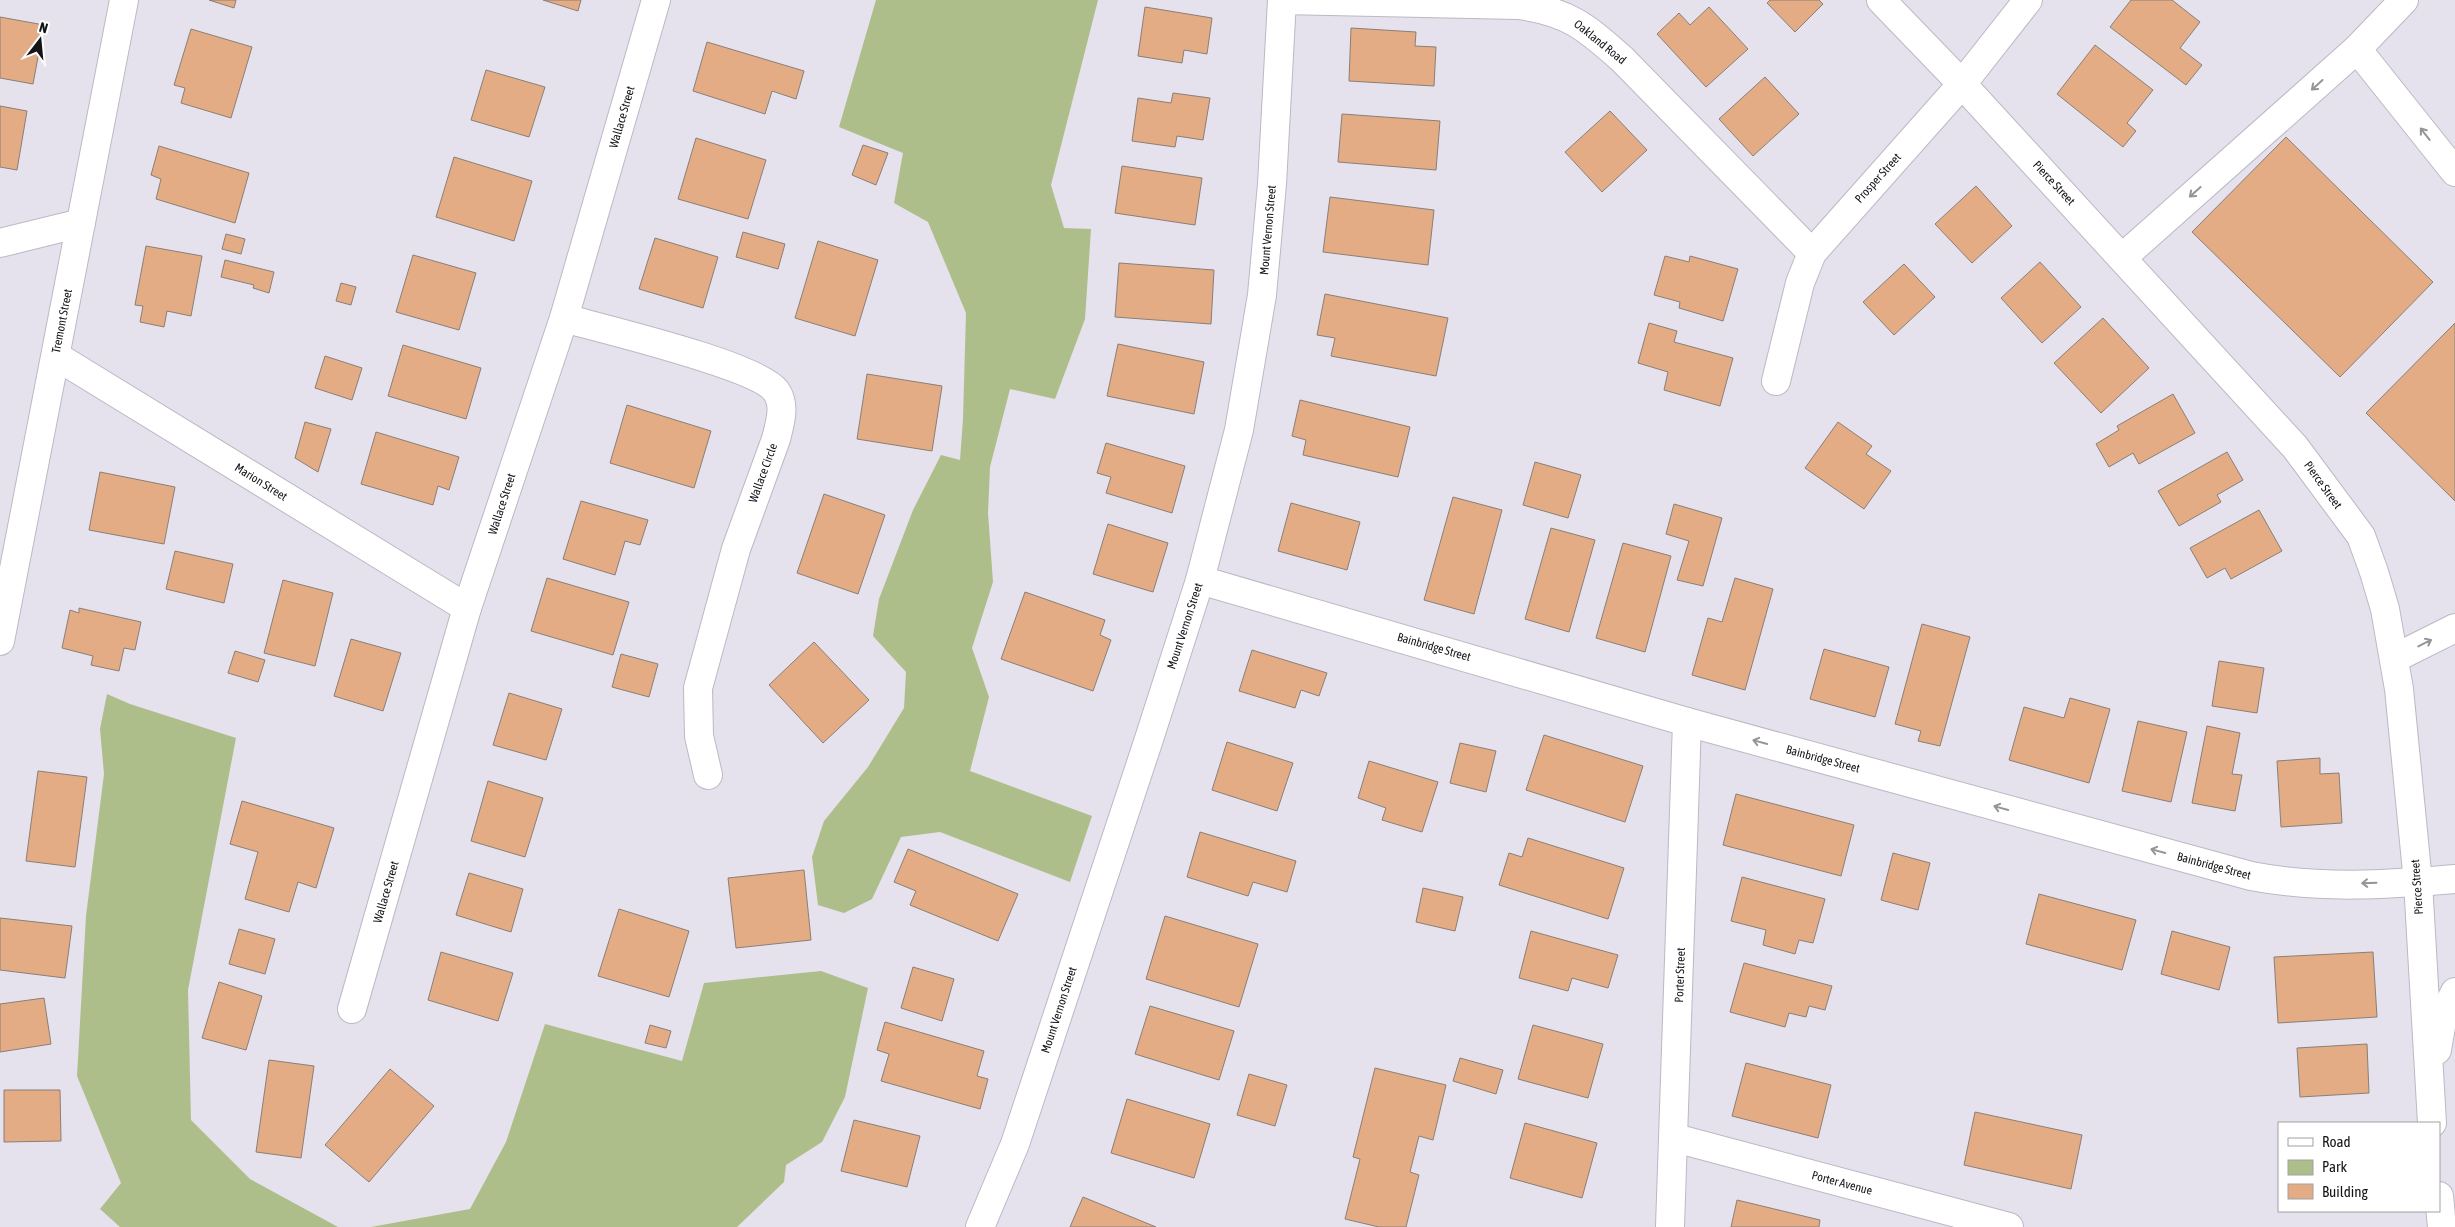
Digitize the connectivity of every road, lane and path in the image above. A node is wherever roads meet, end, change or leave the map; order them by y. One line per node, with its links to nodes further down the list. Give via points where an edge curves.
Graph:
1 (124, 0): 10 (street, Tremont Street)
2 (656, 0): 14 (street, Wallace Street)
3 (1282, 0): 12 (street, Oakland Road, via 1519,5 1570,18 1622,58); 17 (street, Mount Vernon Street, via 1272,184 1261,305 1239,430)
4 (1881, 0): 8 (street, Pierce Street)
5 (2028, 0): 8 (street, Prosper Street)
6 (2404, 0): 7 (street)
7 (2357, 49): 9 (street, one-way to 7); 13 (street, one-way to 13)
8 (1962, 84): 12 (street, Prosper Street); 13 (street, Pierce Street)
9 (2455, 172)
10 (81, 223): 11 (street); 15 (street, Tremont Street)
11 (0, 243)
12 (1812, 253): 16 (street, Prosper Street, via 1800,283)
13 (2122, 258): 21 (street, Pierce Street, via 2295,447 2361,536 2385,608)
14 (564, 318): 18 (street, Wallace Street); 23 (street, Wallace Circle, via 743,370 771,385 780,399 776,438 736,549 698,688 699,736)
15 (56, 356): 18 (street, Marion Street); 20 (street, Tremont Street)
16 (1776, 381)
17 (1200, 580): 22 (street, Bainbridge Street); 31 (street, Mount Vernon Street, via 1015,1144)
18 (467, 608): 27 (street, Wallace Street)
19 (2455, 628): 21 (street, one-way to 19)
20 (0, 641)
21 (2394, 658): 25 (street, Pierce Street)
22 (1687, 722): 25 (street, Bainbridge Street, one-way to 22, via 2300,884 2251,876); 29 (street, Porter Street)
23 (708, 775)
24 (2455, 879): 25 (street, Bainbridge Street)
25 (2418, 882): 28 (street, Pierce Street)
26 (2455, 992): 28 (street, via 2443,1015 2434,1064)
27 (352, 1009)
28 (2431, 1120)
29 (1675, 1138): 32 (street, Porter Street); 33 (street, Porter Avenue)
30 (2440, 1206): 34 (street)
31 (980, 1227)
32 (1670, 1227)
33 (2009, 1227)
34 (2442, 1227)

